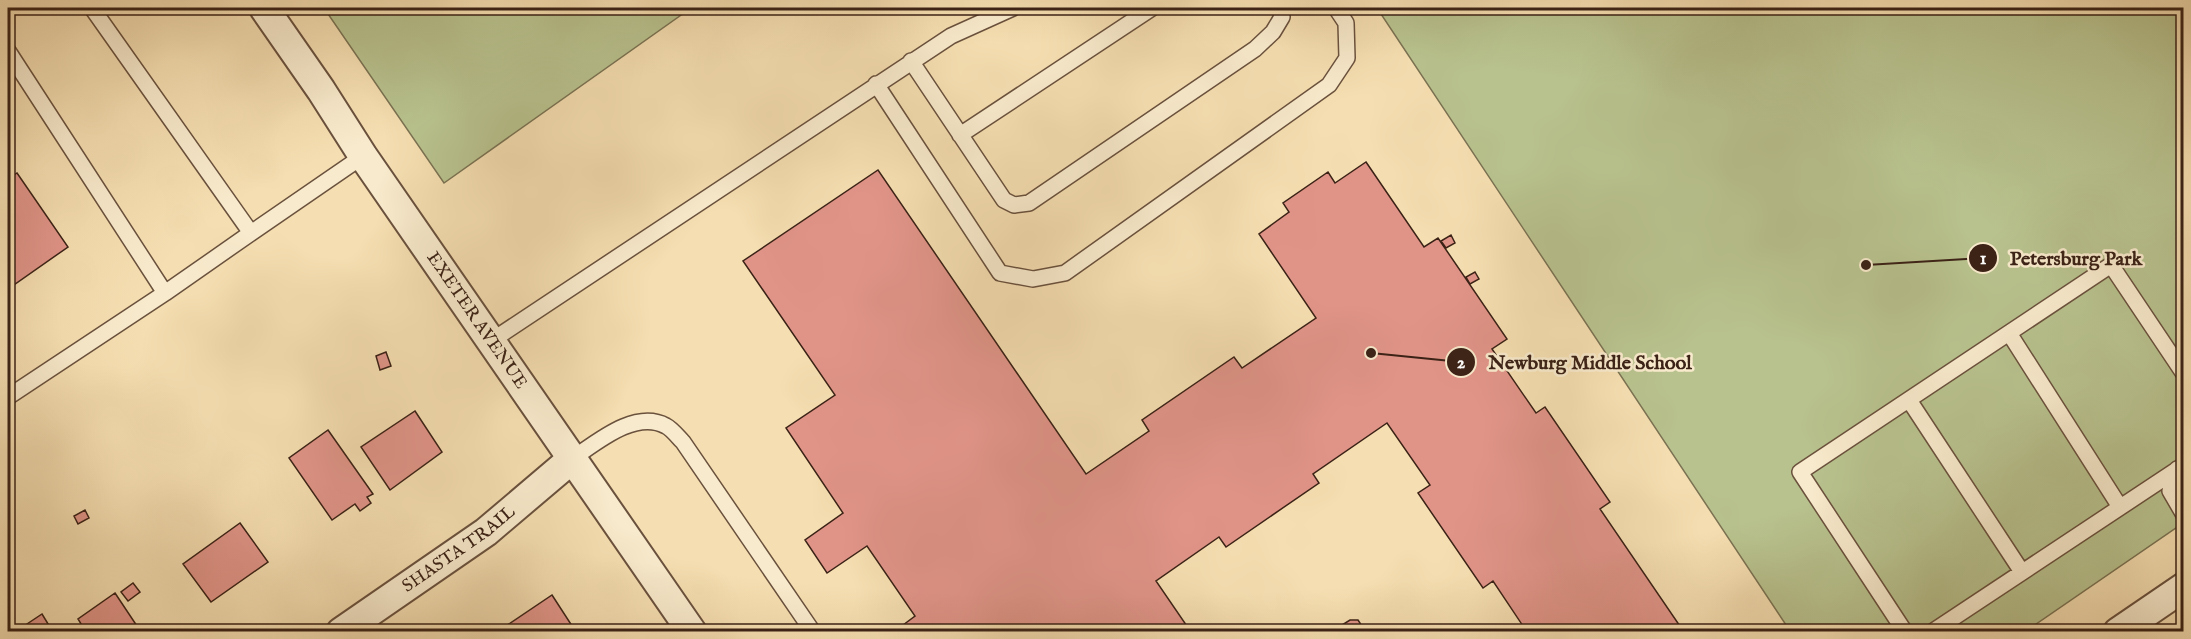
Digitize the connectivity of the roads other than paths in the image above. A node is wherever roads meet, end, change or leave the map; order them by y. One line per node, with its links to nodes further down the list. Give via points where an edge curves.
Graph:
1 (92, 8): 12 (lane)
2 (264, 8): 11 (street, EXETER AVENUE)
3 (1013, 8): 8 (lane, via 951,36)
4 (1152, 8): 10 (lane)
5 (1280, 8): 10 (lane, via 1282,17 1273,32 1255,49 1029,203 1014,205 1004,200)
6 (1336, 8): 9 (lane, via 1346,23 1347,58 1329,85 1065,273 1033,279 1000,273)
7 (8, 51): 13 (lane)
8 (911, 62): 9 (lane); 10 (lane)
9 (876, 84): 15 (lane)
10 (960, 135)
11 (363, 156): 12 (lane); 15 (street, EXETER AVENUE)
12 (251, 233): 13 (lane)
13 (165, 293): 17 (lane)
14 (2009, 333): 16 (lane, via 2111,265); 18 (lane); 21 (lane)
15 (491, 341): 19 (street, EXETER AVENUE)
16 (2184, 374)
17 (8, 397)
18 (1909, 400): 23 (lane); 28 (lane, via 1800,472)
19 (572, 459): 25 (street, SHASTA TRAIL, via 486,532); 26 (street, EXETER AVENUE); 27 (lane, via 628,426 646,421 665,426 683,442)
20 (2181, 468): 21 (lane); 22 (lane, via 2170,491)
21 (2120, 507): 23 (lane)
22 (2184, 515)
23 (2022, 572): 29 (lane)
24 (2184, 587): 30 (street)
25 (341, 632)
26 (692, 632)
27 (813, 632)
28 (1905, 632)
29 (1932, 632)
30 (2118, 632)

